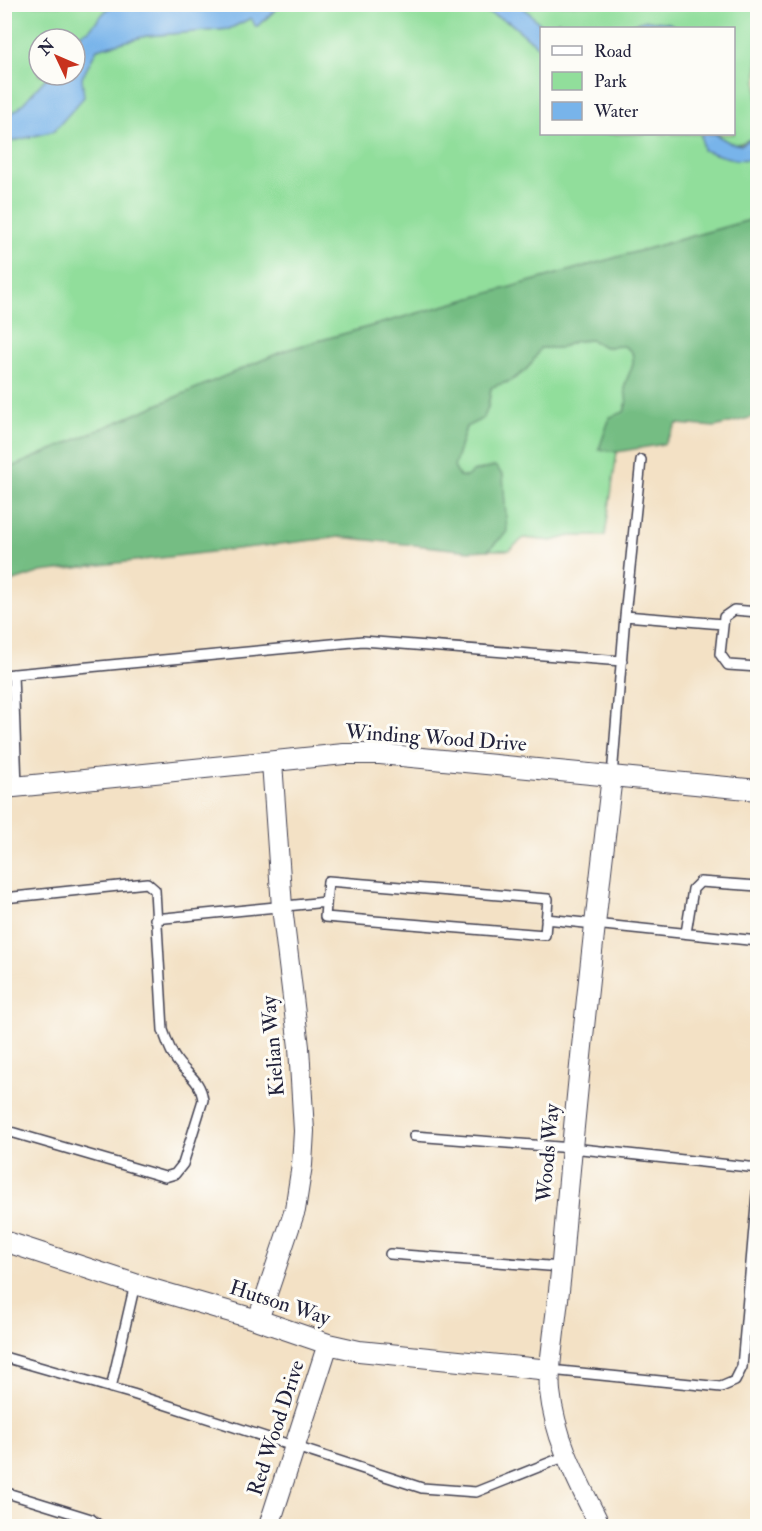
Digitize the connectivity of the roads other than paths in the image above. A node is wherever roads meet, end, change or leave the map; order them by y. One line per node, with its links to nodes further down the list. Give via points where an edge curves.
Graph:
1 (641, 460): 3 (lane)
2 (758, 612): 4 (lane, via 734,610 724,616)
3 (625, 616): 4 (lane); 5 (lane)
4 (723, 624): 6 (lane, via 720,654 728,664)
5 (622, 661): 7 (lane, via 363,640); 9 (lane)
6 (758, 668)
7 (8, 675): 10 (lane)
8 (272, 762): 9 (street, Winding Wood Drive, via 380,754); 10 (street, Winding Wood Drive); 15 (street, Kielian Way)
9 (612, 776): 11 (street, Winding Wood Drive); 18 (street, Woods Way)
10 (11, 788)
11 (758, 790)
12 (758, 886): 19 (lane, via 700,882 693,889)
13 (4, 898): 16 (lane, via 147,884 155,890)
14 (326, 902): 15 (lane); 17 (lane, via 325,917 545,935); 17 (lane, via 328,881 548,899)
15 (282, 907): 16 (lane); 30 (street, Kielian Way, via 299,1047 304,1131 295,1210)
16 (155, 919): 21 (lane, via 163,1030 170,1051 197,1081 203,1100 183,1164 175,1174 165,1177)
17 (546, 919): 18 (lane)
18 (595, 924): 19 (lane); 23 (street, Woods Way)
19 (686, 933): 20 (lane)
20 (758, 941)
21 (4, 1130)
22 (414, 1137): 23 (lane)
23 (572, 1148): 24 (lane); 28 (street, Woods Way)
24 (758, 1168)
25 (758, 1182): 33 (lane, via 742,1367 735,1381 721,1387)
26 (4, 1241): 29 (street, Hutson Way)
27 (390, 1254): 28 (lane)
28 (562, 1267): 33 (street, Woods Way)
29 (135, 1284): 30 (street, Hutson Way); 34 (lane)
30 (258, 1320): 31 (street, Hutson Way)
31 (328, 1344): 33 (street, Hutson Way, via 359,1351); 35 (street, Red Wood Drive)
32 (4, 1357): 34 (lane)
33 (550, 1370): 36 (street, Woods Way, via 556,1428)
34 (111, 1388): 35 (lane)
35 (295, 1448): 36 (lane, via 422,1488 476,1492); 39 (street, Red Wood Drive)
36 (566, 1456): 40 (street, Woods Way)
37 (4, 1492): 38 (lane, via 92,1519)
38 (100, 1527)
39 (269, 1527)
40 (600, 1527)

